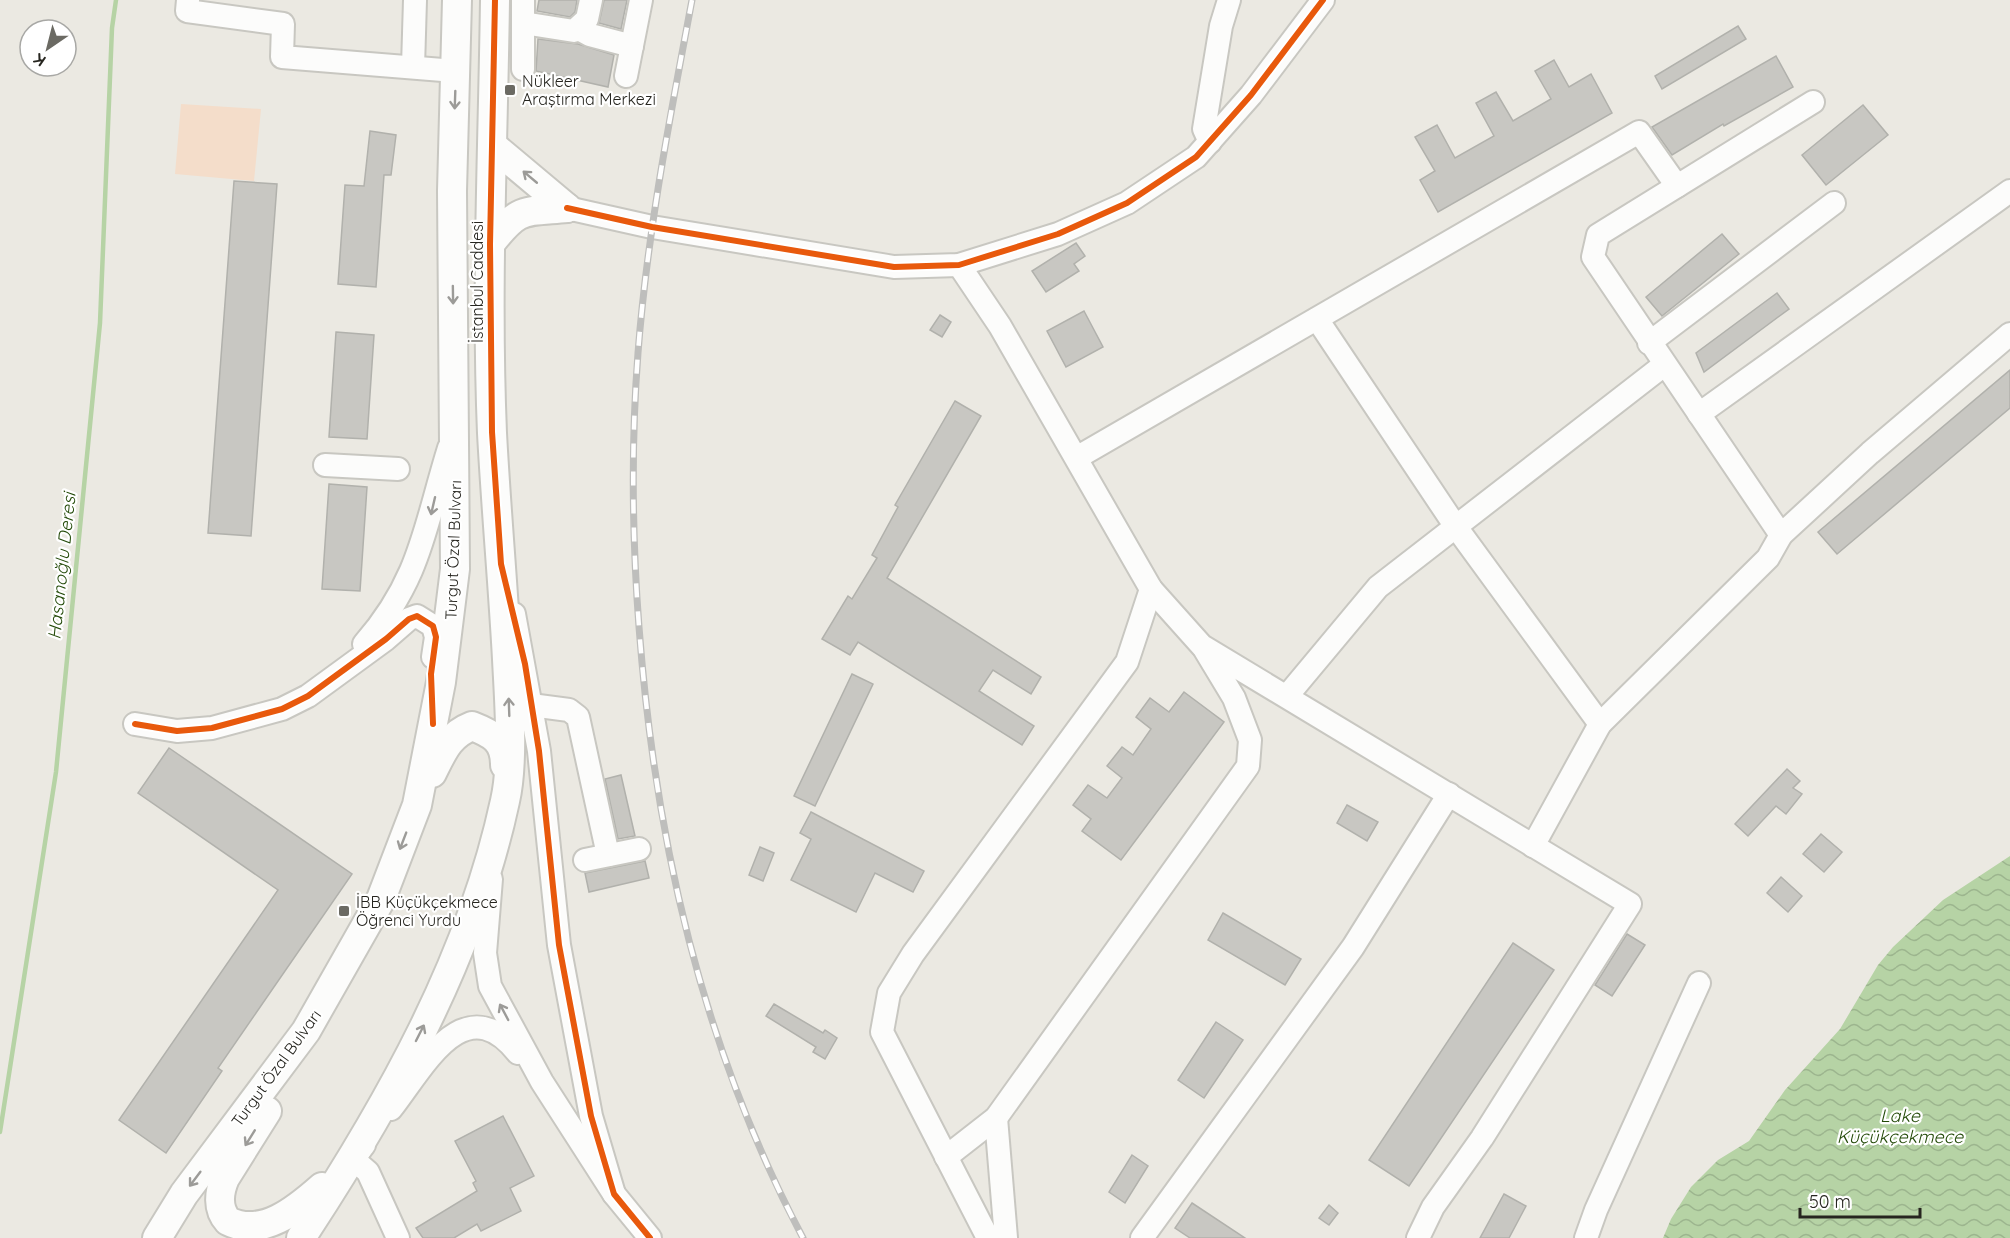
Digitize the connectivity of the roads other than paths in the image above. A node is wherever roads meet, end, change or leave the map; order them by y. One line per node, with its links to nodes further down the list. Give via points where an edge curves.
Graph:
1 (188, 0): 13 (street, via 186,11 284,24 282,57)
2 (415, 0): 13 (street)
3 (457, 0): 15 (main road, Turgut Özal Bulvarı)
4 (495, 0): 19 (main road, İstanbul Caddesi)
5 (523, 0): 10 (street)
6 (591, 0): 11 (street, via 587,19)
7 (641, 0): 12 (street)
8 (1228, 0): 18 (street, via 1204,129)
9 (1323, 0): 18 (street)
10 (523, 23): 11 (street, via 567,32); 14 (street)
11 (579, 29): 12 (street)
12 (632, 46): 16 (street)
13 (413, 67): 15 (street)
14 (523, 69)
15 (455, 70): 31 (main road, Turgut Özal Bulvarı, one-way to 31)
16 (626, 76)
17 (1813, 102): 20 (street)
18 (1210, 142): 25 (street, via 1196,157 1126,203 1058,234)
19 (493, 146): 23 (main road, one-way to 19); 24 (main road, İstanbul Caddesi)
20 (1677, 186): 26 (street, via 1639,132); 28 (street, via 1598,235 1593,257)
21 (2010, 190): 30 (street)
22 (1834, 203): 28 (street)
23 (567, 208): 24 (main road, via 523,211 509,220); 25 (street, via 652,227 894,267)
24 (490, 244): 37 (main road, İstanbul Caddesi, via 492,432)
25 (959, 265): 32 (street)
26 (1317, 319): 32 (street); 35 (street)
27 (2010, 334): 36 (street)
28 (1649, 343): 29 (street)
29 (1664, 365): 30 (street); 35 (street)
30 (1699, 414): 36 (street)
31 (454, 429): 40 (street, one-way to 40, via 428,530 411,573 391,611); 44 (main road, Turgut Özal Bulvarı, via 456,569)
32 (1078, 457): 38 (street)
33 (325, 465): 34 (street)
34 (398, 469)
35 (1456, 527): 41 (street, via 1378,587); 45 (street)
36 (1781, 535): 45 (street, via 1768,558)
37 (501, 564): 42 (street); 47 (main road, one-way to 37, via 510,712)
38 (1151, 589): 39 (street); 58 (street, via 1127,662 913,954 889,993 882,1032)
39 (1202, 646): 41 (street); 57 (street, via 1234,698 1250,740 1248,766)
40 (340, 671): 43 (street, via 308,696 246,721 177,730); 44 (street, via 409,619 425,619 433,626 436,637 431,674)
41 (1287, 696): 46 (street)
42 (531, 705): 52 (street, via 569,710 578,717); 60 (street, via 559,945 591,1116)
43 (135, 724)
44 (433, 724): 48 (main road, Turgut Özal Bulvarı)
45 (1600, 724): 49 (street)
46 (1449, 794): 49 (street); 67 (street, via 1353,947)
47 (507, 797): 48 (main road, via 501,742 472,726 456,732 446,744); 51 (main road)
48 (417, 805): 55 (main road, Turgut Özal Bulvarı, one-way to 55, via 381,899)
49 (1533, 846): 68 (street, via 1629,904 1482,1138 1433,1207)
50 (639, 849): 52 (street)
51 (492, 853): 56 (street, one-way to 51, via 490,986 485,953); 59 (main road, one-way to 51, via 422,1030 480,900)
52 (608, 855): 53 (street)
53 (585, 860)
54 (1699, 983): 69 (street)
55 (306, 1031): 59 (main road, one-way to 59, via 269,1108 220,1189 225,1218 247,1234 263,1236 280,1226); 61 (main road, Turgut Özal Bulvarı, one-way to 61, via 184,1194)
56 (542, 1082): 59 (street, via 503,1036 489,1029 465,1027 450,1035 437,1050); 60 (street)
57 (996, 1118): 58 (street); 66 (street)
58 (946, 1157): 65 (street)
59 (353, 1159): 62 (main road); 63 (street, via 368,1172)
60 (614, 1194): 64 (street)
61 (157, 1237)
62 (301, 1238)
63 (398, 1238)
64 (650, 1238)
65 (988, 1238)
66 (1006, 1238)
67 (1142, 1238)
68 (1418, 1238)
69 (1586, 1238)

